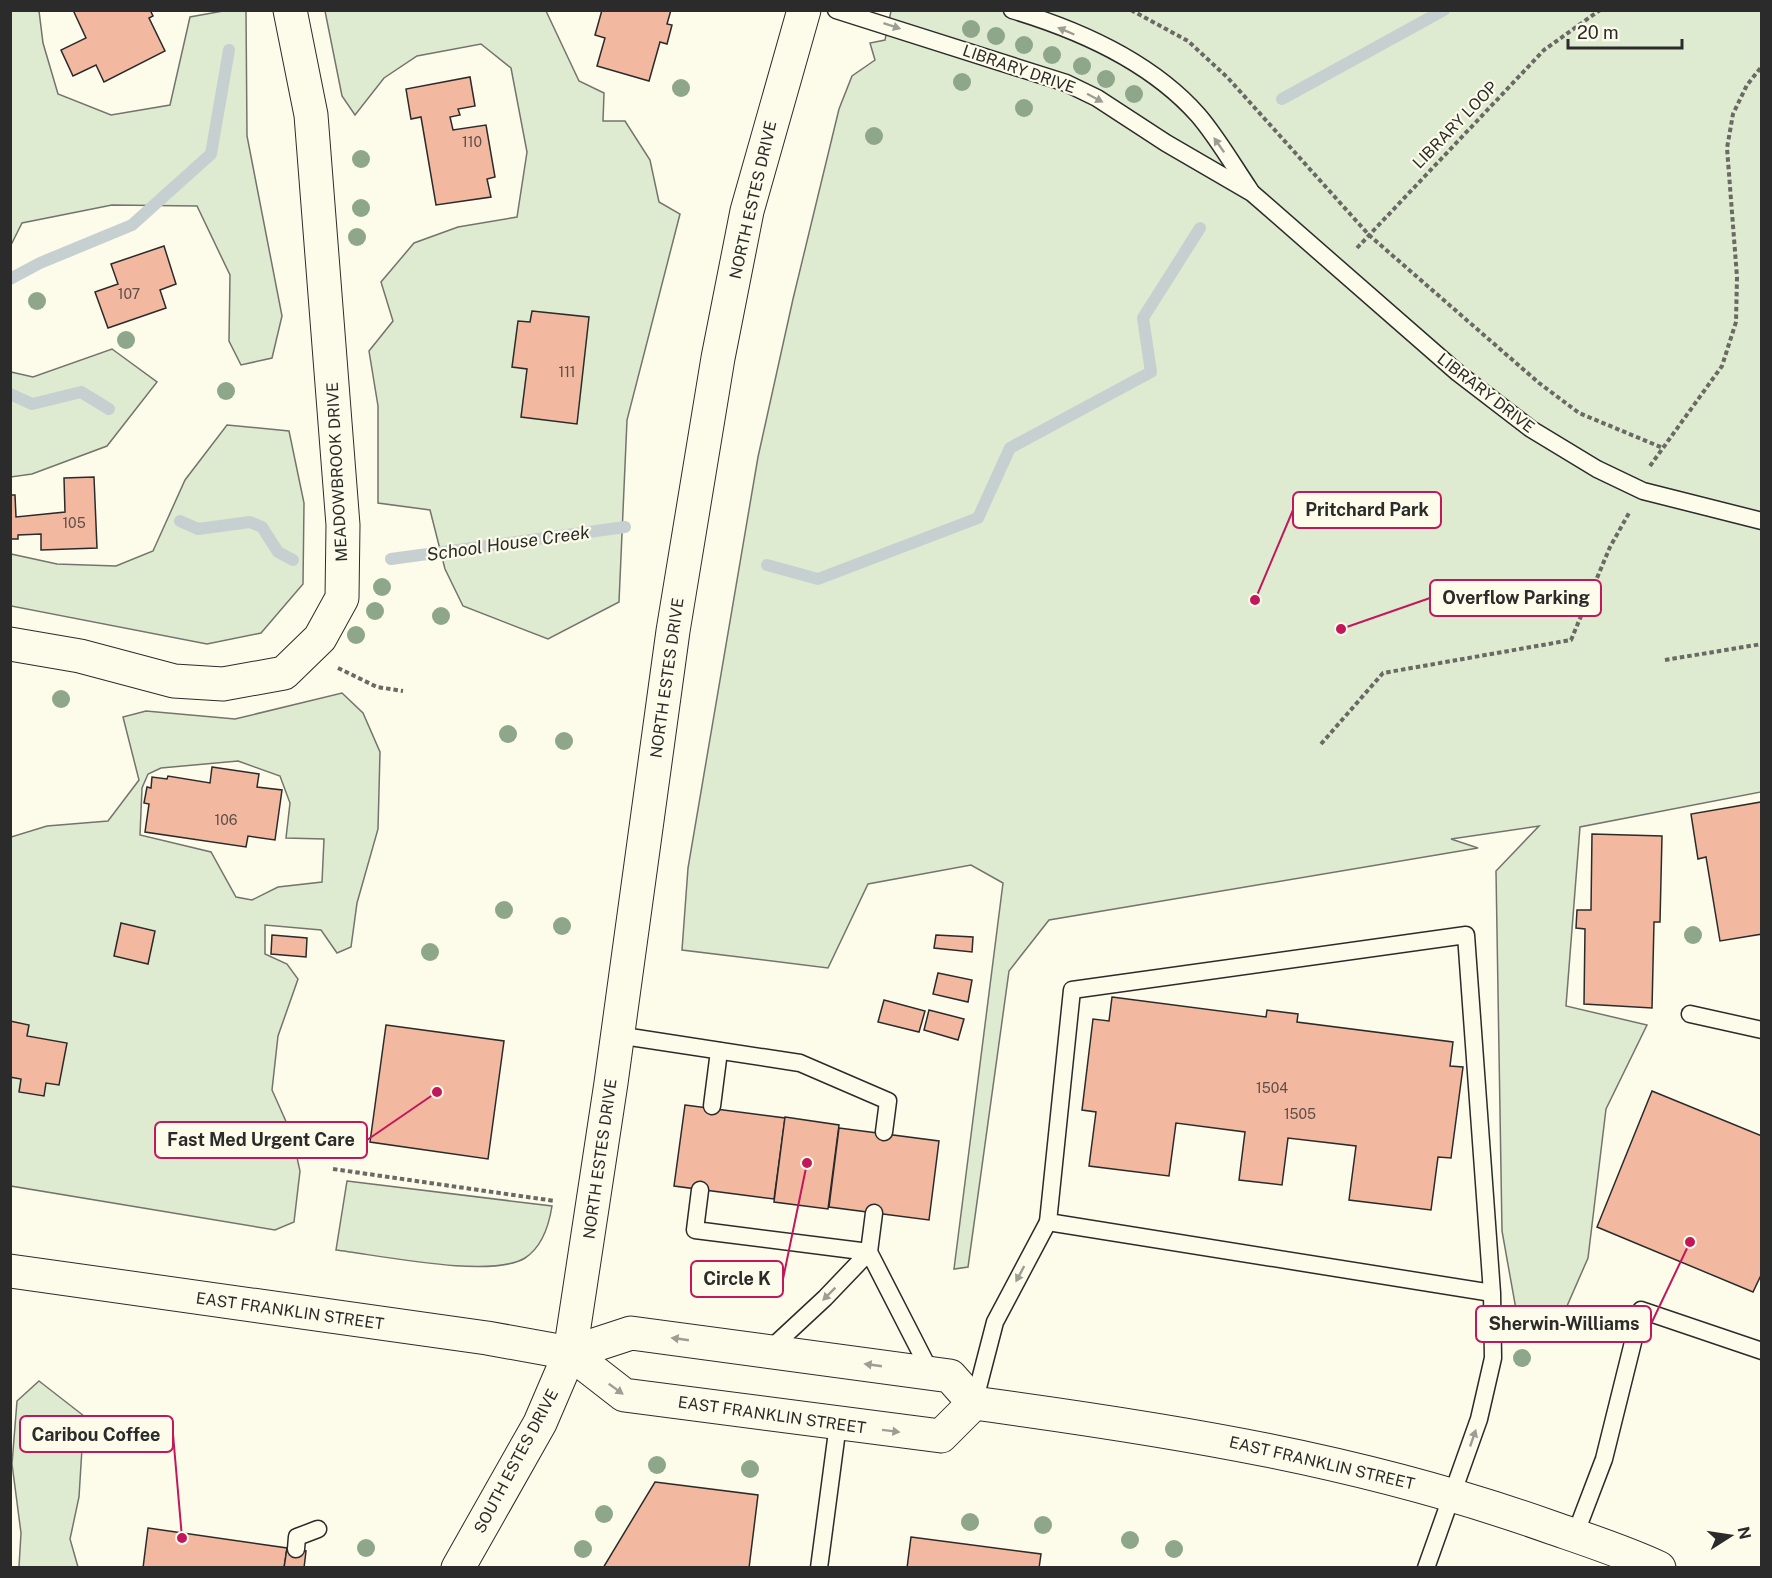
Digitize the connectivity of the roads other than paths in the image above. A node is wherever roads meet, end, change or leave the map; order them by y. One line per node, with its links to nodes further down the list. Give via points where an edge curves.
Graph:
1 (290, 10): 7 (main road, MEADOWBROOK DRIVE, via 311,114 343,525 342,598 320,638 284,673 223,684 174,681 80,656)
2 (804, 10): 10 (main road, NORTH ESTES DRIVE, via 747,211 718,358 673,631)
3 (836, 10): 5 (lane, LIBRARY DRIVE, one-way to 5, via 1066,84)
4 (1012, 10): 5 (lane, LIBRARY DRIVE, one-way to 4, via 1198,115 1166,84 1119,54)
5 (1252, 193): 6 (lane, LIBRARY DRIVE, via 1458,374 1531,429 1597,469 1643,491)
6 (1761, 521)
7 (10, 644)
8 (1690, 1014): 9 (lane)
9 (1761, 1030)
10 (617, 1035): 11 (lane); 22 (main road, NORTH ESTES DRIVE)
11 (719, 1051): 12 (lane); 13 (lane, via 800,1063 888,1101)
12 (712, 1106)
13 (884, 1132)
14 (700, 1190): 17 (lane, via 695,1230)
15 (874, 1213): 17 (lane)
16 (1048, 1222): 19 (lane); 19 (lane, via 1072,990 1467,935); 24 (lane, one-way to 24, via 995,1322)
17 (869, 1252): 20 (lane, one-way to 20); 23 (lane)
18 (10, 1271): 22 (main road, EAST FRANKLIN STREET)
19 (1492, 1293): 26 (lane, one-way to 19, via 1479,1419 1493,1358)
20 (768, 1351): 22 (main road, EAST FRANKLIN STREET, one-way to 22, via 631,1333); 23 (main road, EAST FRANKLIN STREET, one-way to 20)
21 (1761, 1351): 28 (lane, via 1641,1310 1604,1459)
22 (570, 1353): 25 (main road, EAST FRANKLIN STREET, one-way to 25, via 624,1395); 30 (main road, SOUTH ESTES DRIVE, via 540,1423)
23 (931, 1373): 24 (main road, EAST FRANKLIN STREET, via 950,1376)
24 (974, 1403): 25 (main road, EAST FRANKLIN STREET, one-way to 24, via 941,1436); 26 (main road, EAST FRANKLIN STREET, via 1157,1428 1271,1449)
25 (838, 1424): 31 (lane)
26 (1454, 1494): 28 (main road, EAST FRANKLIN STREET); 32 (lane)
27 (318, 1529): 29 (lane, via 297,1537)
28 (1575, 1535): 33 (main road, EAST FRANKLIN STREET)
29 (296, 1549)
30 (458, 1568)
31 (819, 1568)
32 (1426, 1568)
33 (1659, 1568)

